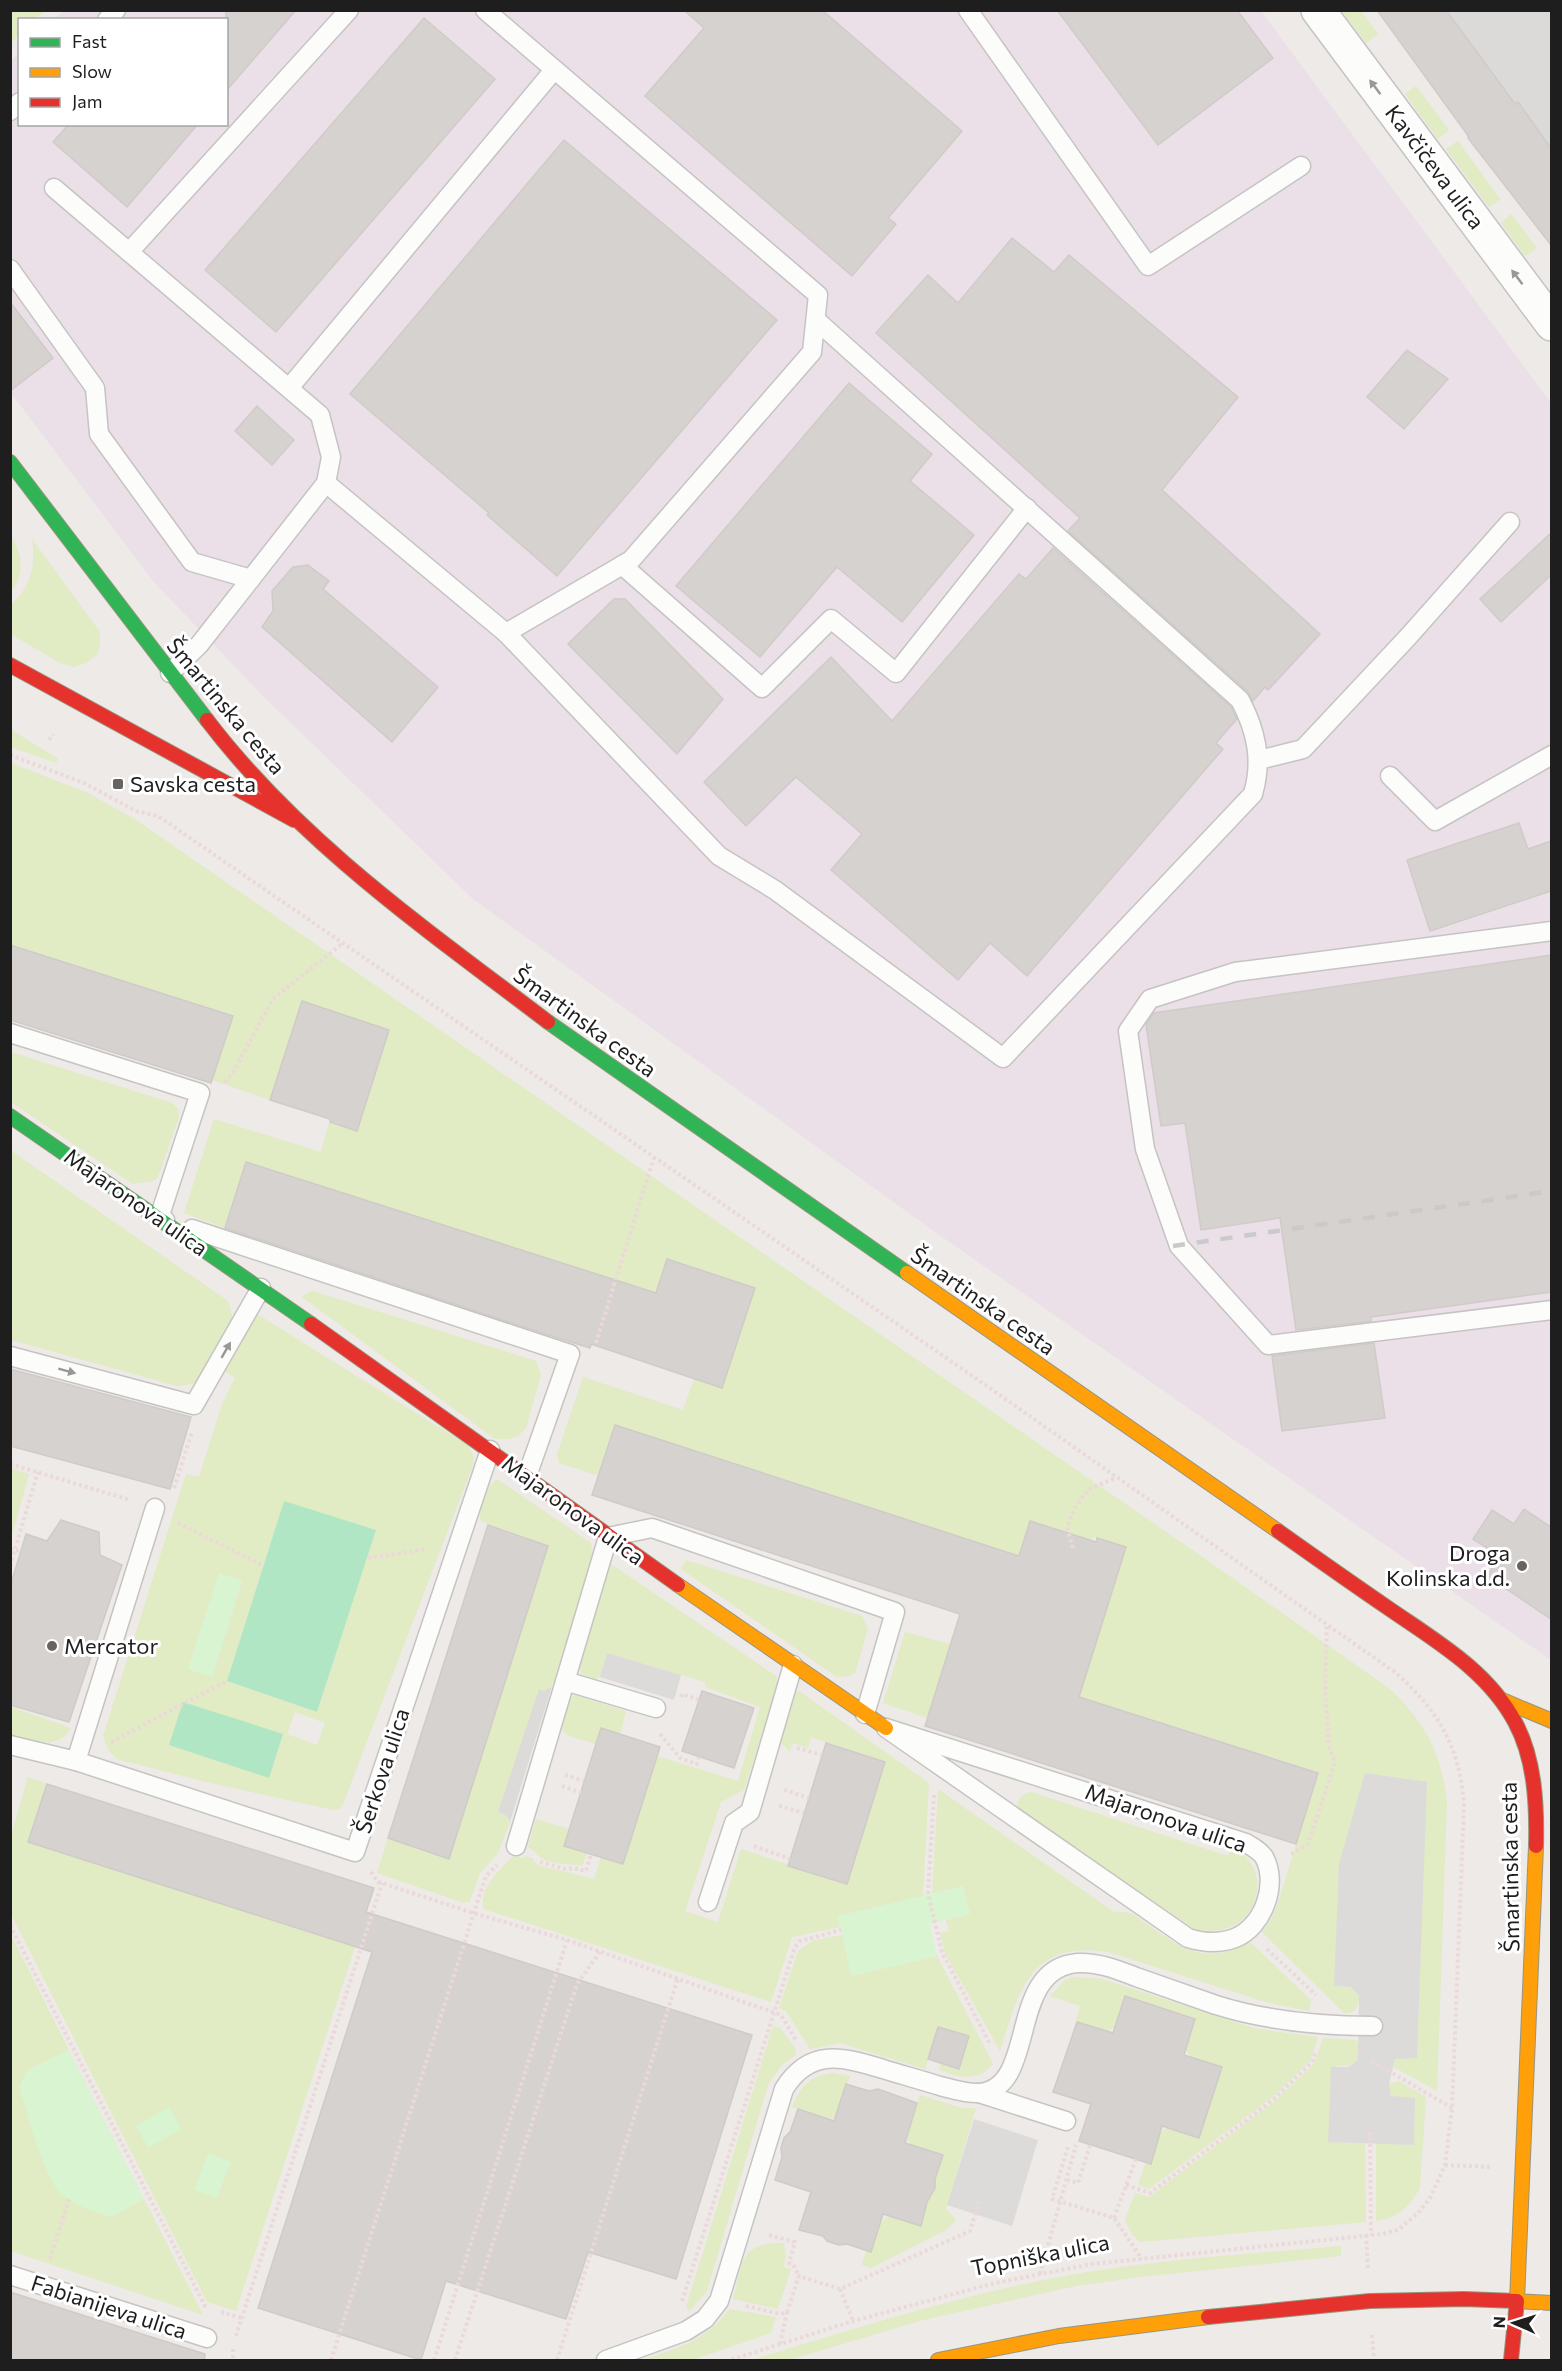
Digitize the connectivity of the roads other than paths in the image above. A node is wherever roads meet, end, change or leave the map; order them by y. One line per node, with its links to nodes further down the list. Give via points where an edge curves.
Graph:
1 (349, 10): 8 (lane)
2 (484, 10): 5 (lane)
3 (968, 10): 6 (lane, via 1148,266)
4 (1318, 10): 11 (street, Kavčičeva ulica, one-way to 4)
5 (554, 70): 10 (lane, via 819,295); 12 (lane)
6 (1301, 166)
7 (54, 188): 8 (lane)
8 (129, 252): 12 (lane)
9 (10, 269): 18 (lane, via 95,388 99,434 192,562)
10 (816, 320): 15 (lane); 17 (lane, via 813,352)
11 (1551, 324)
12 (289, 388): 14 (lane, via 320,415 331,457)
13 (10, 462): 21 (main road, Šmartinska cesta)
14 (326, 483): 18 (lane); 19 (lane)
15 (1026, 508): 17 (lane, via 896,673 831,620 762,688); 23 (lane, via 1240,700 1252,723)
16 (1510, 522): 23 (lane, via 1303,749)
17 (622, 566): 19 (lane)
18 (251, 579): 21 (lane, via 200,645)
19 (507, 633): 23 (lane, via 720,856 775,890 1003,1058 1252,794)
20 (10, 665): 25 (main road)
21 (170, 673): 25 (main road, Šmartinska cesta, via 230,750)
22 (1551, 755): 24 (lane, via 1435,820)
23 (1258, 760)
24 (1390, 776)
25 (303, 825): 39 (main road, Šmartinska cesta, via 377,891 566,1036 1443,1646)
26 (1551, 931): 31 (lane, via 1235,972 1150,999 1128,1031 1145,1149 1179,1245 1268,1345)
27 (10, 1033): 29 (lane, via 200,1093)
28 (10, 1116): 29 (main road, Majaronova ulica)
29 (159, 1218): 30 (main road, Majaronova ulica); 34 (lane, via 570,1354)
30 (261, 1288): 32 (lane, one-way to 30, via 194,1406); 33 (main road, Majaronova ulica)
31 (1551, 1310)
32 (10, 1356)
33 (490, 1450): 34 (main road, Majaronova ulica); 45 (lane, Šerkova ulica, via 355,1852)
34 (527, 1476): 36 (main road, Majaronova ulica)
35 (161, 1509): 45 (lane)
36 (608, 1537): 37 (main road, Majaronova ulica); 38 (lane); 41 (lane, via 652,1528 895,1612)
37 (793, 1665): 41 (main road, Majaronova ulica); 49 (lane, via 750,1812 734,1823)
38 (565, 1681): 40 (lane); 46 (lane)
39 (1502, 1700): 42 (main road); 48 (main road, Šmartinska cesta, via 1522,1739 1533,1788)
40 (656, 1707)
41 (865, 1714): 43 (main road, Majaronova ulica)
42 (1551, 1721)
43 (886, 1728): 43 (lane, Majaronova ulica, via 1246,1843 1263,1856 1268,1866 1265,1905 1253,1925 1237,1937 1218,1942 1188,1938)
44 (10, 1745): 45 (lane, Šerkova ulica)
45 (76, 1761)
46 (516, 1846)
47 (1551, 1866): 48 (main road)
48 (1534, 1890): 54 (main road, Šmartinska cesta)
49 (708, 1902)
50 (1373, 2026): 51 (lane, via 1324,2026 1251,2014 1102,1965 1077,1963 1056,1970 1039,1986 1004,2082)
51 (979, 2093): 52 (lane); 57 (lane, via 955,2090 838,2057 801,2068 792,2076 777,2107 719,2301 705,2319 686,2331)
52 (1066, 2121)
53 (10, 2275): 56 (lane, Fabianijeva ulica)
54 (1517, 2301): 55 (main road); 58 (main road, via 1370,2301 1181,2320 1059,2336); 59 (main road, Šmartinska cesta)
55 (1551, 2303)
56 (207, 2338)
57 (606, 2361)
58 (938, 2361)
59 (1511, 2361)

